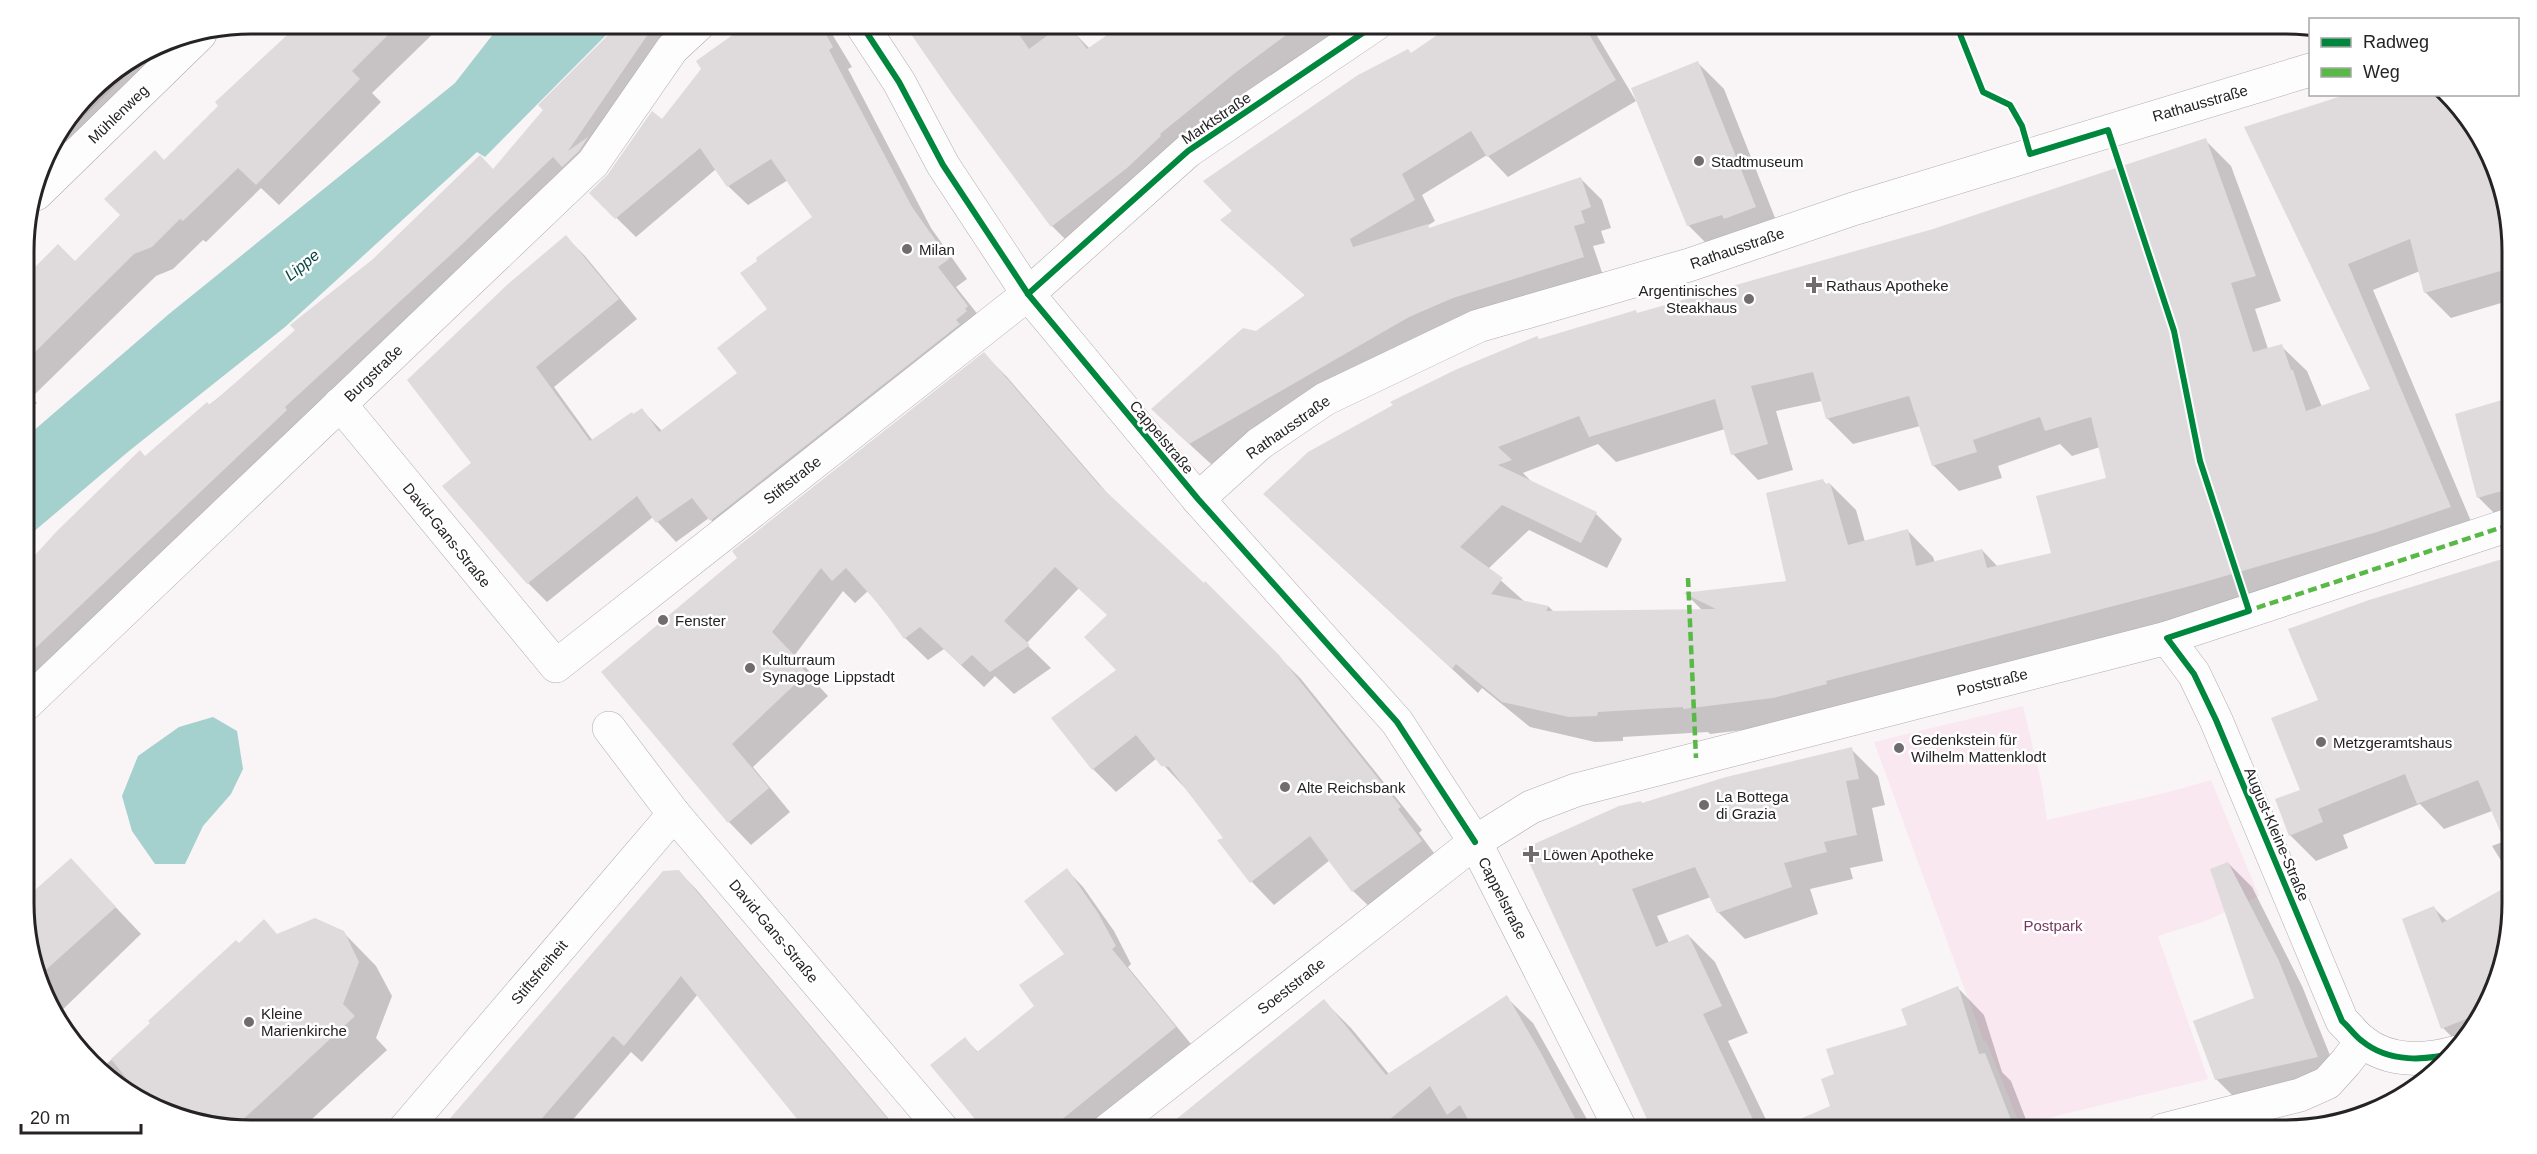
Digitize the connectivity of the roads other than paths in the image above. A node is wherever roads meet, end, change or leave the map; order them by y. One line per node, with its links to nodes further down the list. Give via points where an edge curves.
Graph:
1 (688, 34): 8 (street, Burgstraße, via 672,49 593,163)
2 (868, 34): 7 (street, Cappelstraße, via 899,82 943,165)
3 (1361, 34): 7 (street, Marktstraße, via 1188,151)
4 (190, 43): 6 (street, Mühlenweg)
5 (2309, 70): 9 (street, Rathausstraße, via 1853,209 1689,265 1478,326 1325,399 1259,444)
6 (45, 185)
7 (1028, 294): 9 (street, Cappelstraße); 12 (street, Stiftstraße)
8 (340, 404): 12 (street, David-Gans-Straße); 13 (street, Burgstraße)
9 (1198, 499): 16 (street, Cappelstraße, via 1397,722)
10 (2502, 527): 11 (street, Poststraße)
11 (2167, 638): 16 (street, Poststraße, via 1576,790 1531,807); 17 (street, August-Kleine-Straße, via 2194,674 2343,1021)
12 (555, 666)
13 (34, 696)
14 (609, 728): 15 (street, David-Gans-Straße)
15 (674, 814): 19 (street, Stiftsfreiheit); 20 (street, David-Gans-Straße)
16 (1475, 843): 21 (street, Soeststraße); 22 (street, Cappelstraße)
17 (2361, 1041): 18 (street, via 2402,1058); 23 (street, via 2327,1083 2300,1095)
18 (2437, 1058)
19 (413, 1120)
20 (934, 1120)
21 (1121, 1120)
22 (1616, 1120)
23 (2202, 1120)

